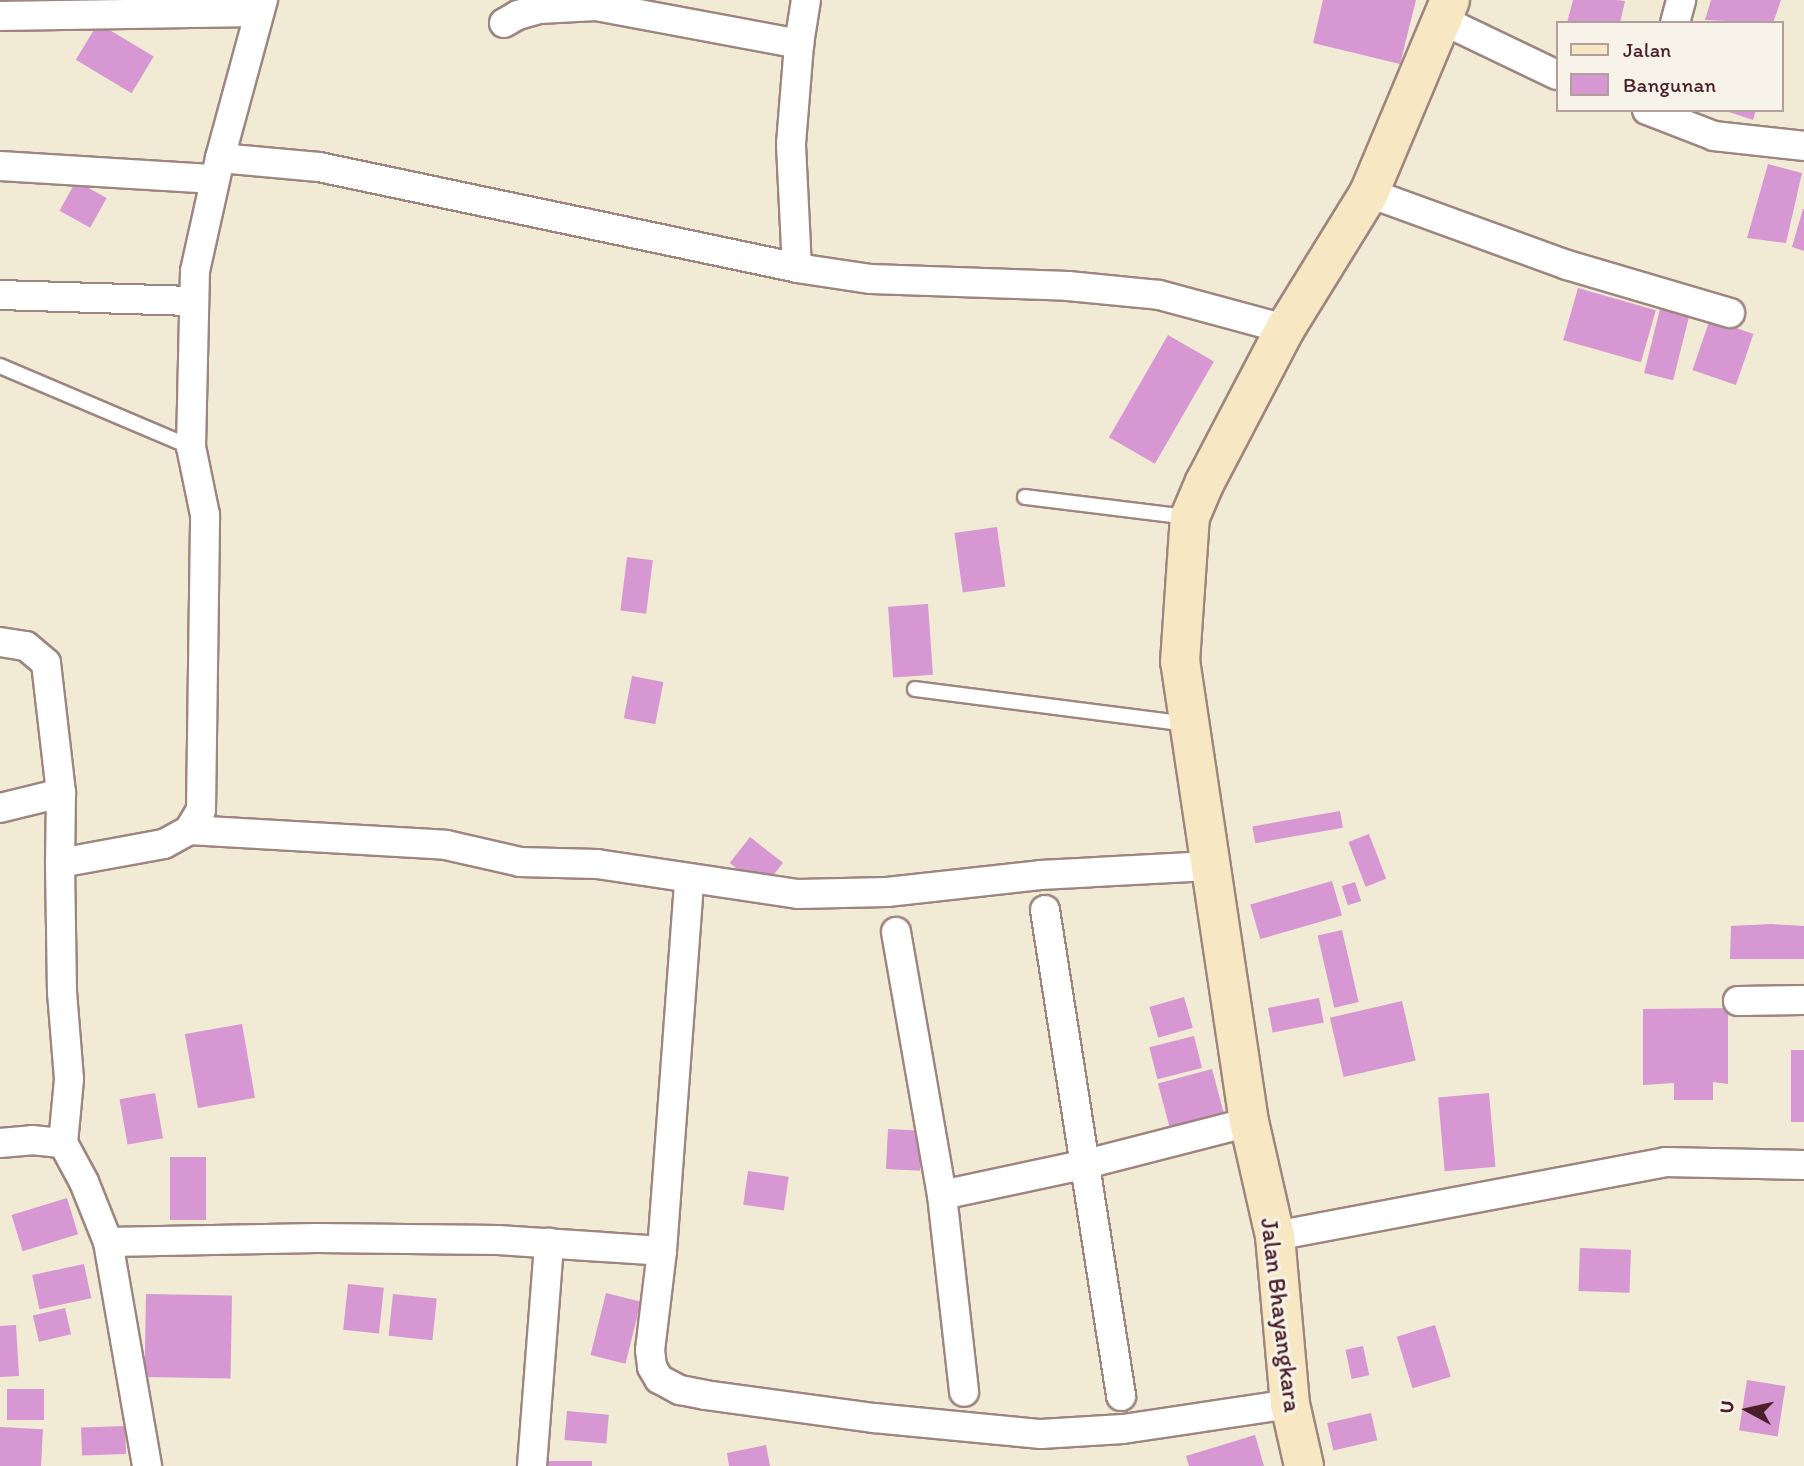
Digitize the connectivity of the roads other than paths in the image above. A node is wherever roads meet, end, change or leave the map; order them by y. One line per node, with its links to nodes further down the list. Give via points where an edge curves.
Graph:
1 (806, 0): 8 (street)
2 (1681, 0): 6 (street)
3 (261, 6): 5 (street); 13 (street)
4 (1446, 10): 9 (street); 14 (street, Jalan Bhayangkara)
5 (0, 16)
6 (1676, 21)
7 (504, 23): 8 (street, via 539,9 596,6)
8 (799, 44): 15 (street, via 791,144)
9 (1556, 74)
10 (1654, 112): 11 (street, via 1714,136)
11 (1804, 146)
12 (0, 166): 13 (street)
13 (218, 169): 15 (street, via 319,167); 17 (street, via 195,271)
14 (1368, 193): 18 (street, via 1567,264); 19 (street, Jalan Bhayangkara)
15 (797, 268): 19 (street, via 871,279 1056,285 1158,295)
16 (0, 295): 17 (street)
17 (194, 301): 21 (street)
18 (1730, 313)
19 (1285, 329): 23 (street, Jalan Bhayangkara)
20 (0, 366): 21 (lane)
21 (191, 447): 29 (street, via 205,515 201,810)
22 (1026, 497): 23 (lane)
23 (1190, 517): 26 (street, Jalan Bhayangkara, via 1180,662)
24 (0, 642): 27 (street, via 26,646 46,663)
25 (915, 689): 26 (lane)
26 (1189, 724): 31 (street, Jalan Bhayangkara)
27 (61, 793): 28 (street); 30 (street)
28 (0, 808)
29 (189, 830): 30 (street, via 164,844); 32 (street, via 446,845 520,862 597,864)
30 (60, 863): 39 (street, via 69,1079)
31 (1210, 866): 32 (street, via 1040,875 887,892 797,894); 37 (street, Jalan Bhayangkara)
32 (690, 879): 46 (street)
33 (1045, 910): 40 (street)
34 (896, 932): 42 (street)
35 (1804, 1000): 36 (street)
36 (1738, 1001)
37 (1249, 1122): 40 (street); 43 (street, Jalan Bhayangkara)
38 (0, 1143): 39 (street)
39 (63, 1143): 44 (street, via 85,1182)
40 (1086, 1164): 42 (street); 48 (street)
41 (1804, 1165): 43 (street, via 1665,1162)
42 (942, 1195): 47 (street)
43 (1275, 1236): 49 (street, Jalan Bhayangkara)
44 (108, 1242): 45 (street, via 331,1238); 50 (street)
45 (549, 1243): 46 (street); 51 (street)
46 (662, 1251): 49 (street, via 652,1367 659,1379 680,1390 874,1418 1041,1434 1123,1429)
47 (964, 1392)
48 (1121, 1396)
49 (1290, 1404): 52 (street, Jalan Bhayangkara)
50 (146, 1466)
51 (532, 1466)
52 (1304, 1466)

